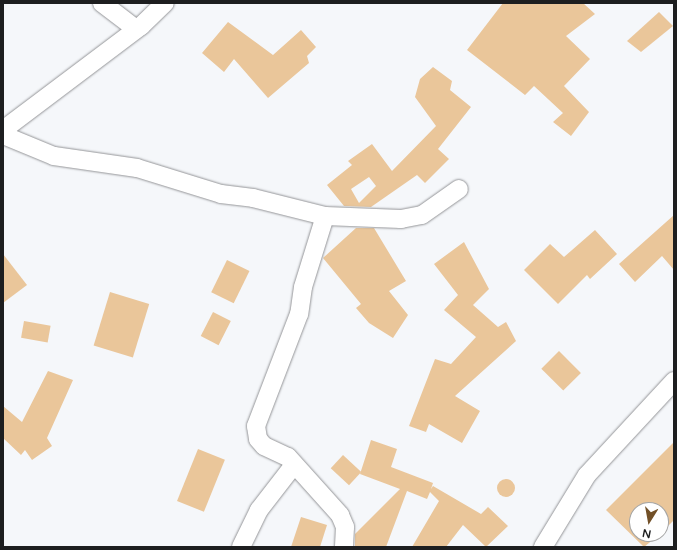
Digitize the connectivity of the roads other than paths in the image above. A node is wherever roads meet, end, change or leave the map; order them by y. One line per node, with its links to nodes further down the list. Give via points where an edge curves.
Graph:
1 (102, 3): 3 (street)
2 (165, 3): 3 (street)
3 (136, 29): 4 (street)
4 (3, 130)
5 (3, 135): 7 (street, via 54,156 136,168 221,194 253,198)
6 (459, 189): 7 (street, via 422,215 401,219)
7 (325, 216): 9 (street, via 303,287 299,314 256,426 258,439 264,446 288,457)
8 (674, 381): 12 (street, via 587,475)
9 (293, 466): 10 (street, via 259,510); 11 (street, via 340,515 345,527)
10 (241, 547)
11 (344, 547)
12 (543, 547)

